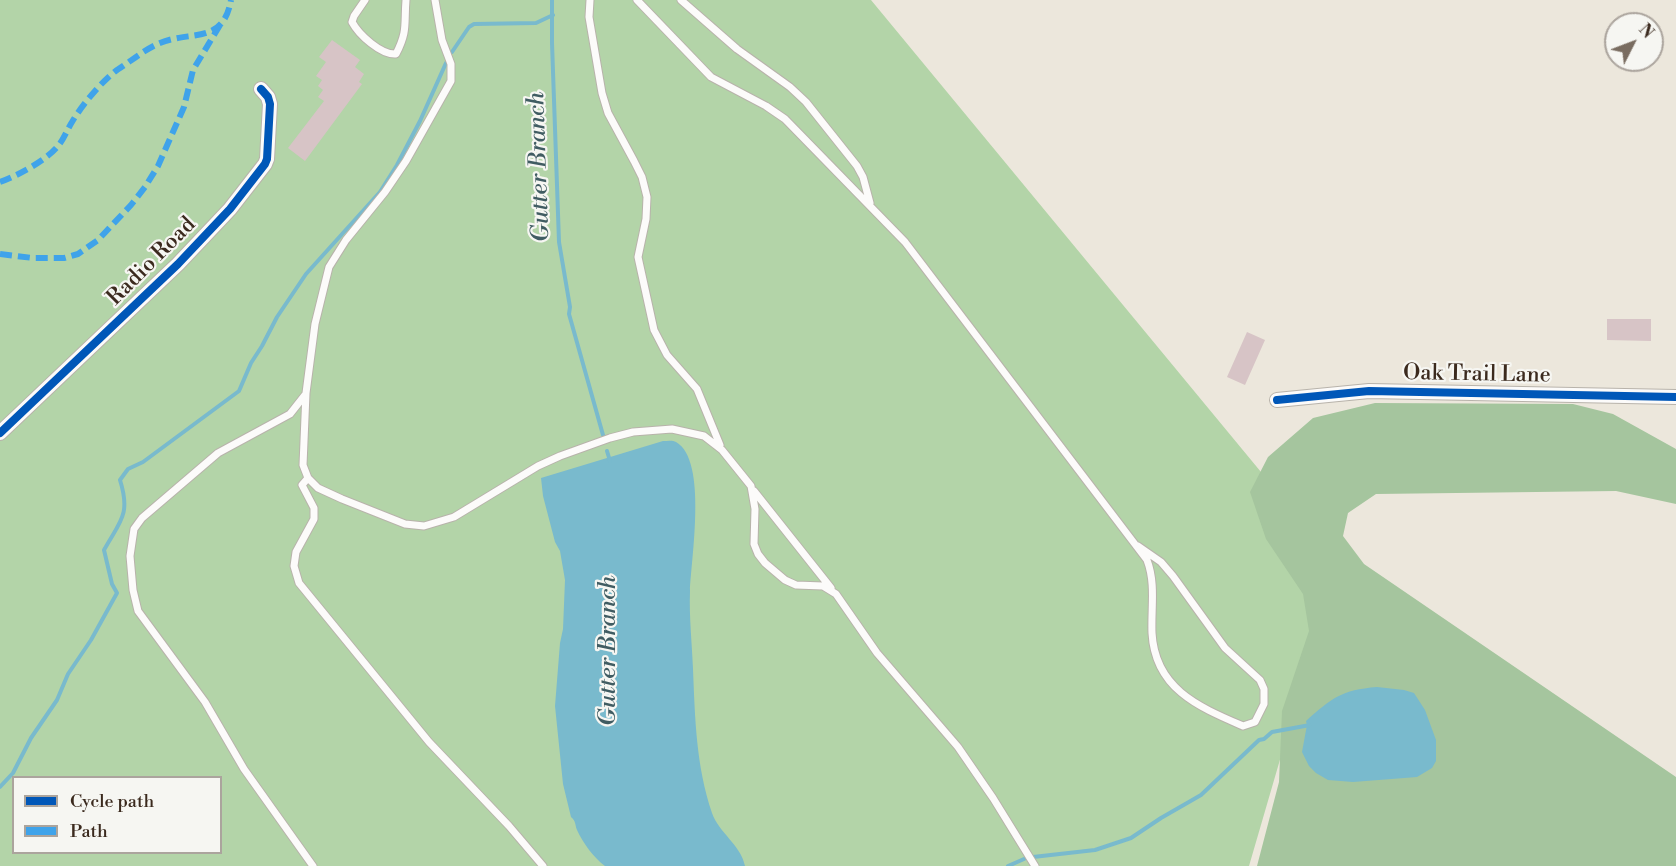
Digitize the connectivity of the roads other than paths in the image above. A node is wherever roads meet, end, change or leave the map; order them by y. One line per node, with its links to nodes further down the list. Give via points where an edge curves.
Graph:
1 (365, 0): 2 (lane, via 352,22 361,34 393,54 404,39)
2 (406, 0)
3 (435, 0): 9 (lane, via 451,64 451,81 386,192 329,267 315,324)
4 (590, 0): 13 (lane, via 589,17 602,93 608,113 642,177 647,197 638,257 654,330 666,355 697,389)
5 (637, 0): 8 (lane, via 711,77 785,119)
6 (681, 0): 8 (lane, via 806,102 858,166)
7 (261, 89): 12 (street, Radio Road, via 270,104 265,164 230,209 178,264)
8 (871, 206): 16 (lane, via 905,242)
9 (306, 393): 14 (lane, via 303,465); 18 (lane, via 290,414 218,453 142,518 134,529 130,556 138,611 205,702 244,769)
10 (1676, 397): 11 (street, Oak Trail Lane, via 1369,391)
11 (1277, 400)
12 (0, 433)
13 (723, 450): 14 (lane, via 704,436 690,432 633,432 560,456 454,517 424,525 405,524 342,499 318,488); 15 (lane)
14 (308, 478): 19 (lane, via 302,485 314,508 314,519 296,552 294,566 299,584 429,742)
15 (751, 486): 17 (lane); 17 (lane, via 754,544 765,563 796,585)
16 (1138, 546): 16 (lane, via 1152,575 1154,647 1168,678 1204,709 1243,726 1255,722 1264,704 1260,680 1225,648 1161,562)
17 (833, 590): 20 (lane, via 877,653 957,747)
18 (313, 866)
19 (543, 866)
20 (1035, 866)

